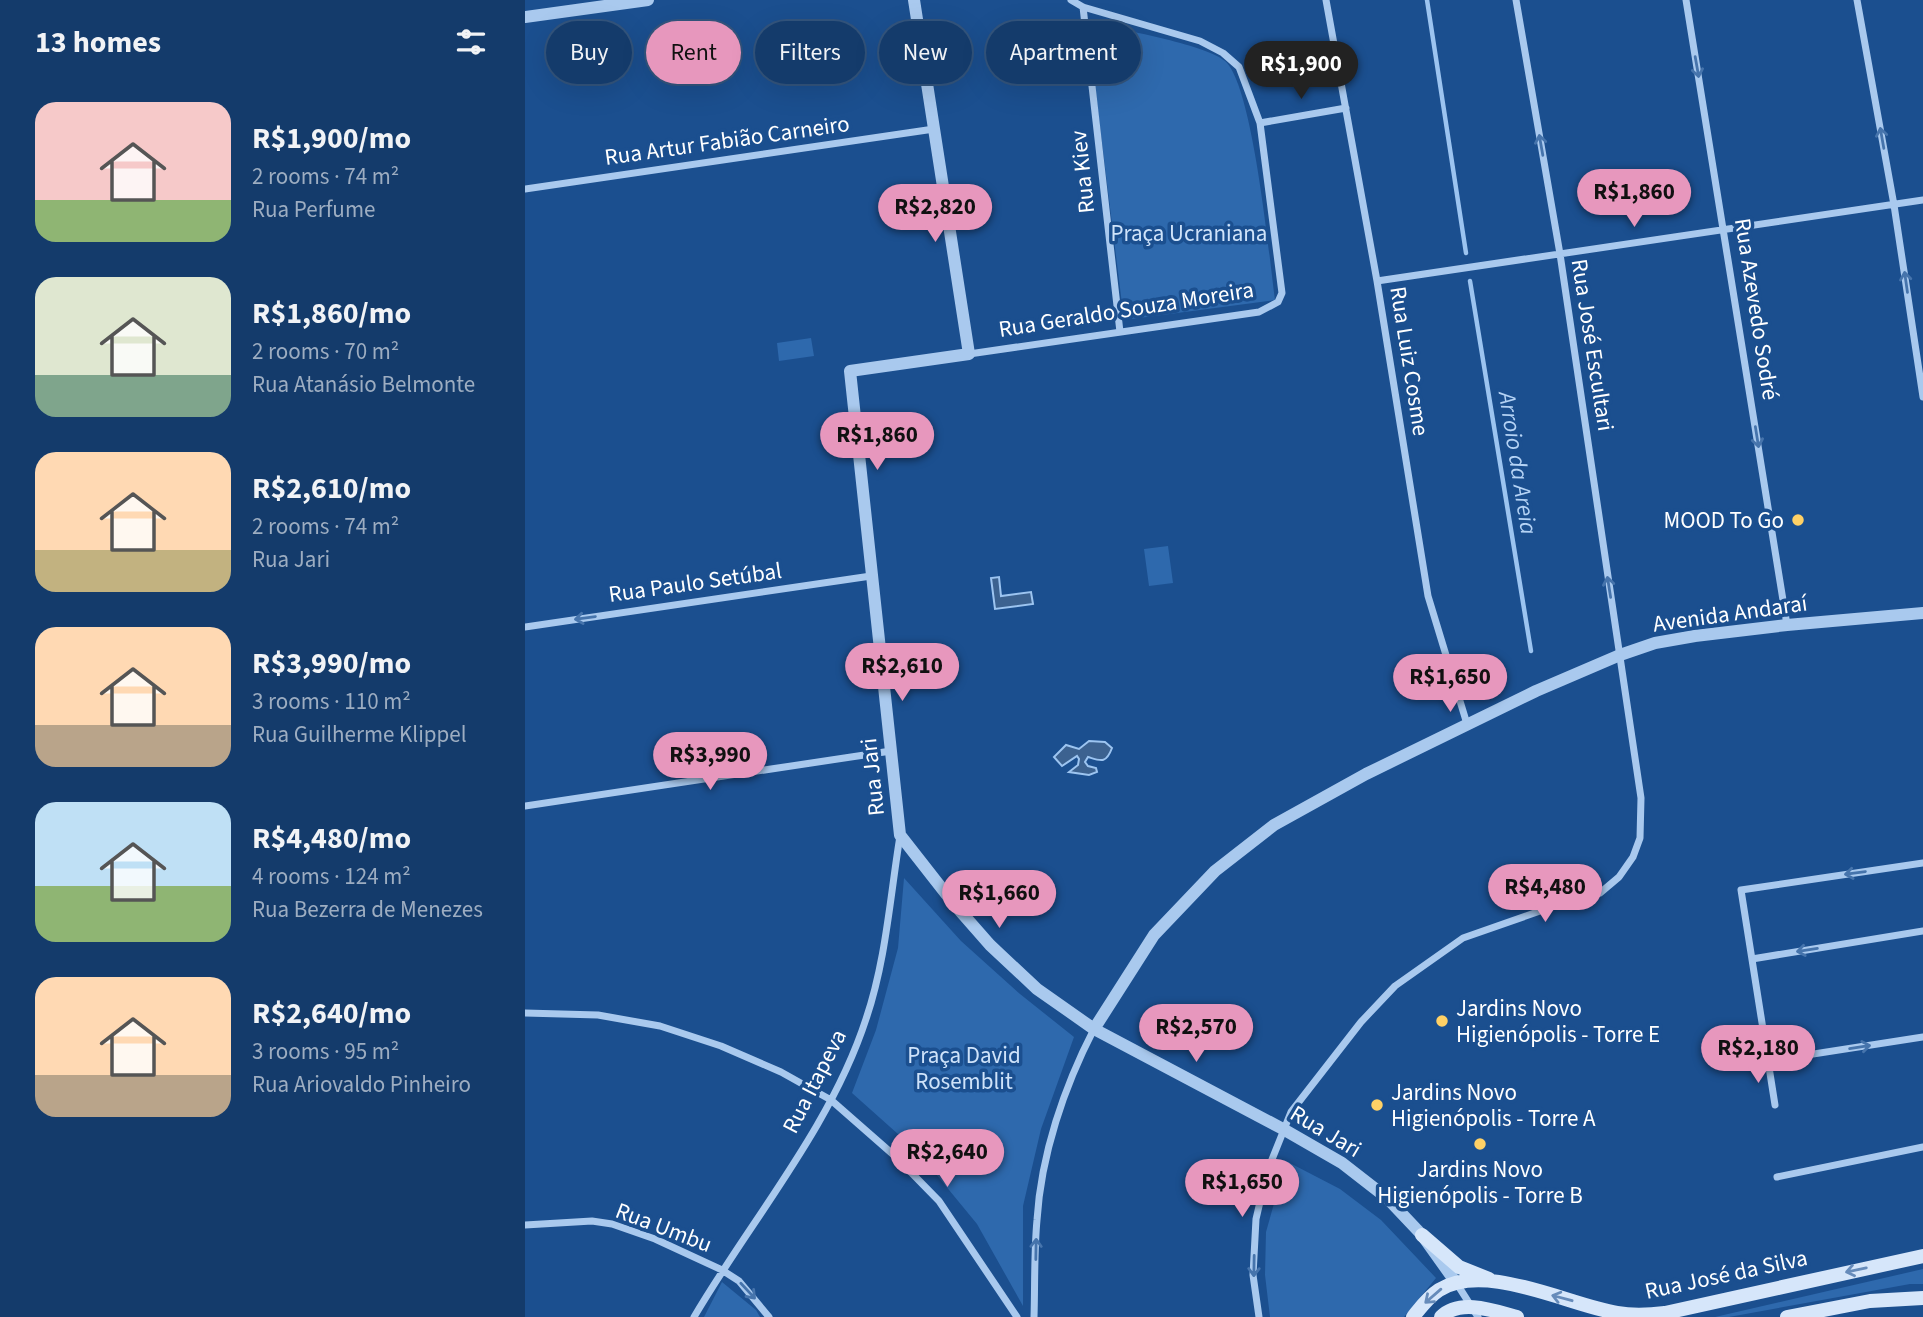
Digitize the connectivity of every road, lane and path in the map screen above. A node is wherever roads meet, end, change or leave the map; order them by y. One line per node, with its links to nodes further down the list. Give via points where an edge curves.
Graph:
1 (648, 0): 9 (street)
2 (914, 0): 12 (street)
3 (1071, 0): 8 (street, Rua Geraldo Souza Moreira)
4 (1326, 0): 10 (street, Rua Luiz Cosme)
5 (1516, 0): 17 (street, Rua José Escultari, one-way to 5)
6 (1686, 0): 16 (street, Rua Azevedo Sodré, one-way to 16)
7 (1857, 0): 15 (street, one-way to 7)
8 (1083, 7): 11 (street, Rua Geraldo Souza Moreira, via 1223,52 1238,67); 19 (street, Rua Kiev)
9 (525, 17)
10 (1346, 108): 11 (street); 18 (street, Rua Luiz Cosme)
11 (1260, 122): 19 (street, Rua Geraldo Souza Moreira, via 1283,283 1278,302 1259,312)
12 (934, 129): 13 (street, Rua Artur Fabião Carneiro); 20 (street)
13 (525, 189)
14 (1923, 200): 15 (street)
15 (1894, 205): 16 (street); 22 (street, one-way to 15)
16 (1725, 230): 17 (street); 25 (street, Rua Azevedo Sodré, one-way to 25)
17 (1560, 254): 18 (street); 27 (street, Rua José Escultari, one-way to 17)
18 (1377, 281): 28 (street, Rua Luiz Cosme, via 1428,596)
19 (1120, 332): 20 (street, Rua Geraldo Souza Moreira)
20 (969, 354): 21 (street, Rua Geraldo Souza Moreira)
21 (850, 371): 23 (street, Rua Jari)
22 (1923, 397)
23 (871, 576): 26 (street, Rua Paulo Setúbal, one-way to 26); 29 (street, Rua Jari)
24 (1923, 612): 25 (street, Avenida Andaraí)
25 (1787, 625): 27 (street, Avenida Andaraí, via 1682,638)
26 (525, 627)
27 (1619, 655): 28 (street, Avenida Andaraí); 41 (street, Rua José Escultari, via 1641,798 1640,838 1619,877 1599,893 1464,938 1395,986 1327,1064)
28 (1467, 724): 36 (street, Avenida Andaraí, via 1274,825 1216,871 1154,935)
29 (891, 751): 30 (street); 31 (street, Rua Jari)
30 (525, 806)
31 (900, 835): 36 (street, Rua Jari, via 990,945 1037,989); 39 (street, Rua Itapeva, via 883,955 866,1020)
32 (1923, 863): 34 (street, one-way to 34, via 1744,888 1740,894)
33 (1923, 931): 34 (street, one-way to 34)
34 (1752, 958): 38 (street)
35 (525, 1013): 39 (street, via 598,1015 660,1026 721,1046)
36 (1094, 1029): 41 (street, Rua Jari); 55 (street, Avenida Andaraí, one-way to 36, via 1043,1173 1070,1083)
37 (1923, 1037): 38 (street, one-way to 37)
38 (1768, 1061): 40 (street)
39 (831, 1100): 47 (street, Rua Itapeva); 54 (street, via 939,1201)
40 (1776, 1105)
41 (1283, 1129): 45 (street, Rua Jari, via 1342,1163 1387,1198); 56 (street, Rua José Escultari, one-way to 56, via 1256,1219 1253,1275)
42 (1923, 1147): 43 (street)
43 (1777, 1177)
44 (525, 1225): 47 (street, Rua Umbu, via 573,1220 612,1224)
45 (1422, 1235): 48 (main road, via 1459,1267); 49 (street, Rua Jari)
46 (1923, 1256): 48 (main road, Rua José da Silva, one-way to 48, via 1641,1316)
47 (722, 1270): 52 (street, Rua Itapeva); 53 (street, Rua Umbu, one-way to 53, via 749,1290)
48 (1490, 1280): 49 (main road, Rua José da Silva)
49 (1457, 1284): 51 (street, Rua Jari); 57 (main road, one-way to 57, via 1441,1289)
50 (1923, 1298): 60 (main road, via 1870,1301)
51 (1476, 1312): 58 (main road, via 1452,1310); 59 (main road, via 1483,1308)
52 (694, 1317)
53 (769, 1317)
54 (1017, 1317)
55 (1034, 1317)
56 (1259, 1317)
57 (1413, 1317)
58 (1441, 1317)
59 (1517, 1317)
60 (1787, 1317)

